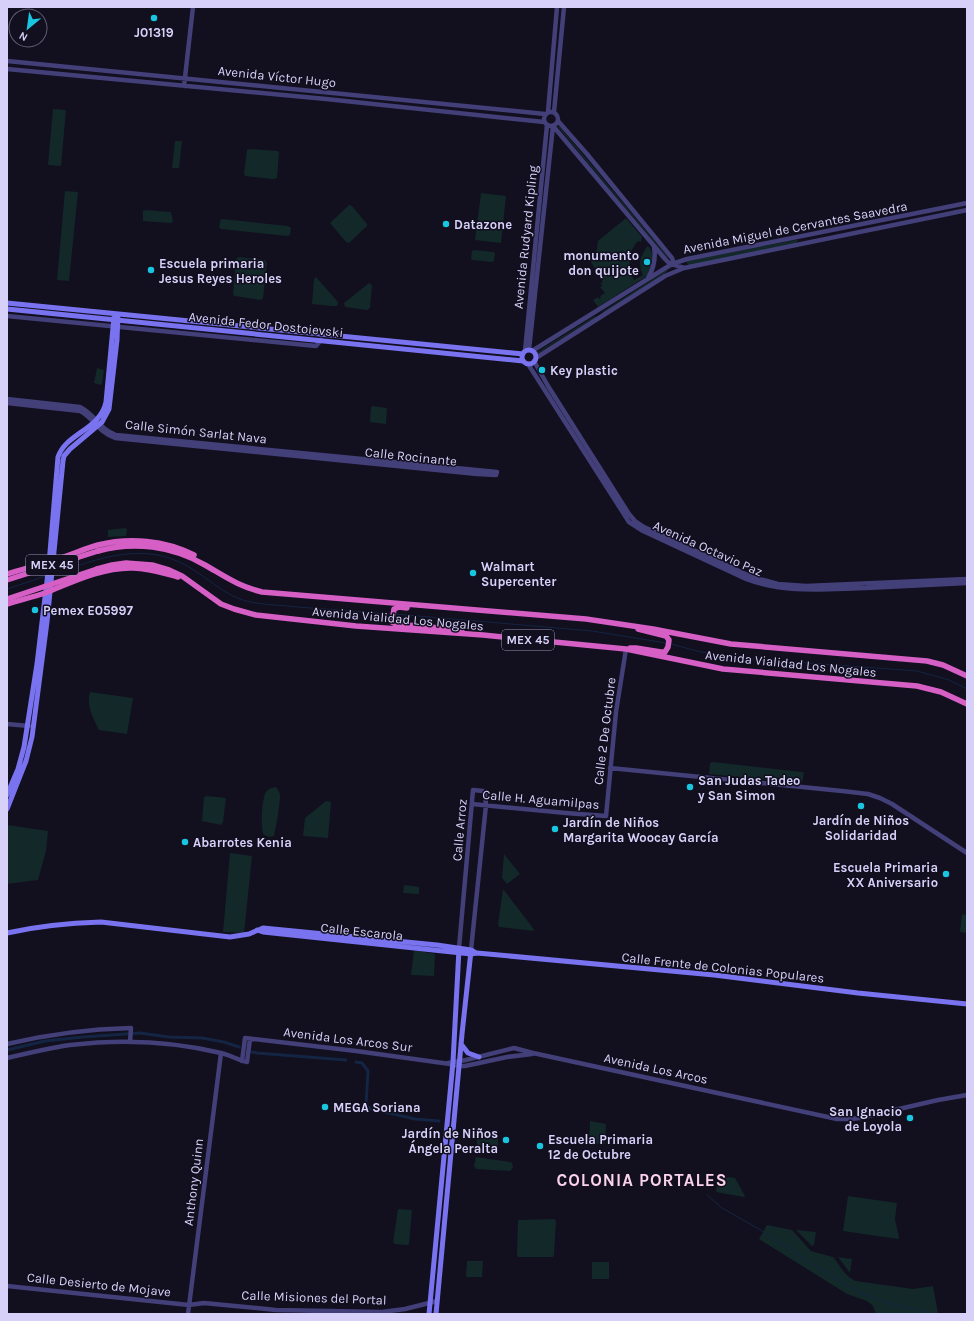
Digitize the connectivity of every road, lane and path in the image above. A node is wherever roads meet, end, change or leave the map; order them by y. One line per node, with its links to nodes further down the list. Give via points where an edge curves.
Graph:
1 (193, 7): 6 (street)
2 (557, 7): 10 (street)
3 (564, 7): 9 (street)
4 (7, 61): 6 (street, Avenida Víctor Hugo)
5 (7, 69): 7 (street, Avenida Víctor Hugo)
6 (185, 78): 7 (street); 8 (street, Avenida Víctor Hugo)
7 (184, 86): 11 (street, Avenida Víctor Hugo)
8 (468, 106): 10 (street, Avenida Víctor Hugo); 11 (street)
9 (554, 112): 10 (street); 12 (street, via 558,116)
10 (546, 113): 13 (street)
11 (468, 114): 13 (street, Avenida Víctor Hugo)
12 (558, 121): 14 (street); 20 (street, via 672,258)
13 (546, 123): 14 (street); 31 (street, Avenida Rudyard Kipling)
14 (553, 126): 19 (street); 31 (street, Avenida Rudyard Kipling)
15 (967, 203): 17 (street, Avenida Miguel de Cervantes Saavedra)
16 (967, 210): 18 (street, Avenida Miguel de Cervantes Saavedra)
17 (921, 213): 18 (street); 20 (street, Avenida Miguel de Cervantes Saavedra, via 802,235)
18 (923, 219): 21 (street, Avenida Miguel de Cervantes Saavedra)
19 (654, 247): 20 (street); 23 (street, via 654,262)
20 (672, 264): 21 (street); 22 (street); 23 (street, Avenida Miguel de Cervantes Saavedra)
21 (684, 268): 22 (street, Avenida Miguel de Cervantes Saavedra)
22 (668, 274): 32 (street, Avenida Miguel de Cervantes Saavedra)
23 (647, 279): 31 (street, Avenida Miguel de Cervantes Saavedra)
24 (7, 304): 26 (main road, Avenida Fedor Dostoievski)
25 (7, 309): 28 (main road, Avenida Fedor Dostoievski)
26 (116, 314): 28 (main road); 31 (main road, Avenida Fedor Dostoievski)
27 (7, 316): 29 (street)
28 (116, 320): 29 (main road); 30 (main road, Avenida Fedor Dostoievski)
29 (115, 326): 30 (street, via 316,346); 36 (main road, via 106,402)
30 (321, 340): 33 (main road, Avenida Fedor Dostoievski)
31 (527, 351): 32 (main road, via 535,354); 33 (main road)
32 (535, 360): 33 (main road); 42 (street, Avenida Octavio Paz, via 548,386 629,514 644,527 752,577 778,584 806,586)
33 (526, 362): 45 (street, Avenida Octavio Paz, via 625,516 633,525 644,531 746,579 778,588 816,590)
34 (7, 399): 36 (street, Calle Simón Sarlat Nava, via 80,407 89,411)
35 (7, 404): 36 (street, Calle Simón Sarlat Nava, via 80,411)
36 (97, 424): 37 (street, Calle Simón Sarlat Nava, via 108,436 115,438); 39 (main road, via 70,449 62,461)
37 (322, 456): 38 (street, Calle Rocinante)
38 (497, 473)
39 (51, 562): 40 (highway, via 97,545 133,540 179,548 196,556); 41 (highway); 46 (main road, bridge)
40 (204, 564): 43 (highway, Avenida Vialidad Los Nogales / MEX 45, bridge, via 172,551 155,547 128,546 98,551); 49 (highway, Avenida Vialidad Los Nogales / MEX 45, via 228,579 262,592 322,594)
41 (7, 574)
42 (967, 579)
43 (7, 580)
44 (188, 580): 46 (highway, via 152,570 132,568 98,574); 47 (highway, Avenida Vialidad Los Nogales / MEX 45, bridge, via 152,565 126,563 97,569); 52 (highway, Avenida Vialidad Los Nogales / MEX 45, via 221,604 256,615)
45 (967, 584)
46 (48, 591): 48 (highway); 50 (main road)
47 (7, 599)
48 (7, 604)
49 (481, 610): 51 (highway, Avenida Vialidad Los Nogales / MEX 45); 52 (highway, via 399,607 393,610 392,621 396,624 462,630)
50 (45, 617): 57 (main road); 58 (main road)
51 (623, 624): 53 (highway, via 666,636 670,640 667,650 661,652 632,648); 54 (highway, Avenida Vialidad Los Nogales / MEX 45, via 731,644 927,661)
52 (483, 635): 53 (highway, Avenida Vialidad Los Nogales / MEX 45)
53 (626, 650): 55 (highway, Avenida Vialidad Los Nogales / MEX 45, via 731,670 917,686 941,692); 59 (street, Calle 2 De Octubre)
54 (967, 676)
55 (967, 704)
56 (7, 724): 57 (street)
57 (27, 726): 58 (street); 60 (main road, via 20,759)
58 (34, 727): 63 (main road, via 26,761)
59 (610, 768): 64 (street, Calle 2 De Octubre); 65 (street, via 868,794 892,804)
60 (7, 795)
61 (472, 804): 62 (street, Calle H. Aguamilpas); 62 (street, Calle Arroz, via 473,790 485,793); 67 (street, Calle Arroz)
62 (486, 805): 64 (street, Calle H. Aguamilpas, via 603,816); 68 (street, Calle Arroz)
63 (7, 808)
64 (606, 814)
65 (967, 853)
66 (7, 932): 67 (main road, Calle Escarola, via 38,926 101,922 230,937 261,930)
67 (459, 950): 68 (main road, Calle Frente de Colonias Populares); 77 (main road, Calle Arroz)
68 (473, 953): 69 (main road, Calle Frente de Colonias Populares, via 714,975); 72 (main road, Calle Arroz)
69 (967, 1004)
70 (130, 1040): 71 (street, via 131,1030 109,1029 44,1036); 73 (street); 76 (street, via 70,1045)
71 (7, 1044)
72 (461, 1044): 75 (main road, via 468,1053); 78 (main road, Calle Arroz)
73 (220, 1053): 77 (street, Avenida Los Arcos Sur, via 244,1062 248,1038); 83 (street, Anthony Quinn)
74 (533, 1053): 75 (street, Avenida Los Arcos, via 514,1048); 78 (street, Avenida Los Arcos, via 465,1066); 79 (street, Avenida Los Arcos, via 837,1119 851,1119)
75 (479, 1057): 78 (street, Avenida Los Arcos)
76 (7, 1058)
77 (451, 1063): 78 (street, Avenida Los Arcos); 82 (main road, Calle Arroz)
78 (460, 1064): 81 (main road, Calle Arroz)
79 (967, 1095)
80 (7, 1286): 83 (street, Calle Desierto de Mojave)
81 (437, 1302): 82 (street, Calle Misiones del Portal); 86 (main road, Calle Arroz)
82 (430, 1303): 83 (street, Calle Misiones del Portal, via 382,1312 276,1310 204,1303); 85 (main road, Calle Arroz)
83 (189, 1305): 84 (street, Anthony Quinn)
84 (188, 1314)
85 (429, 1314)
86 (436, 1314)

